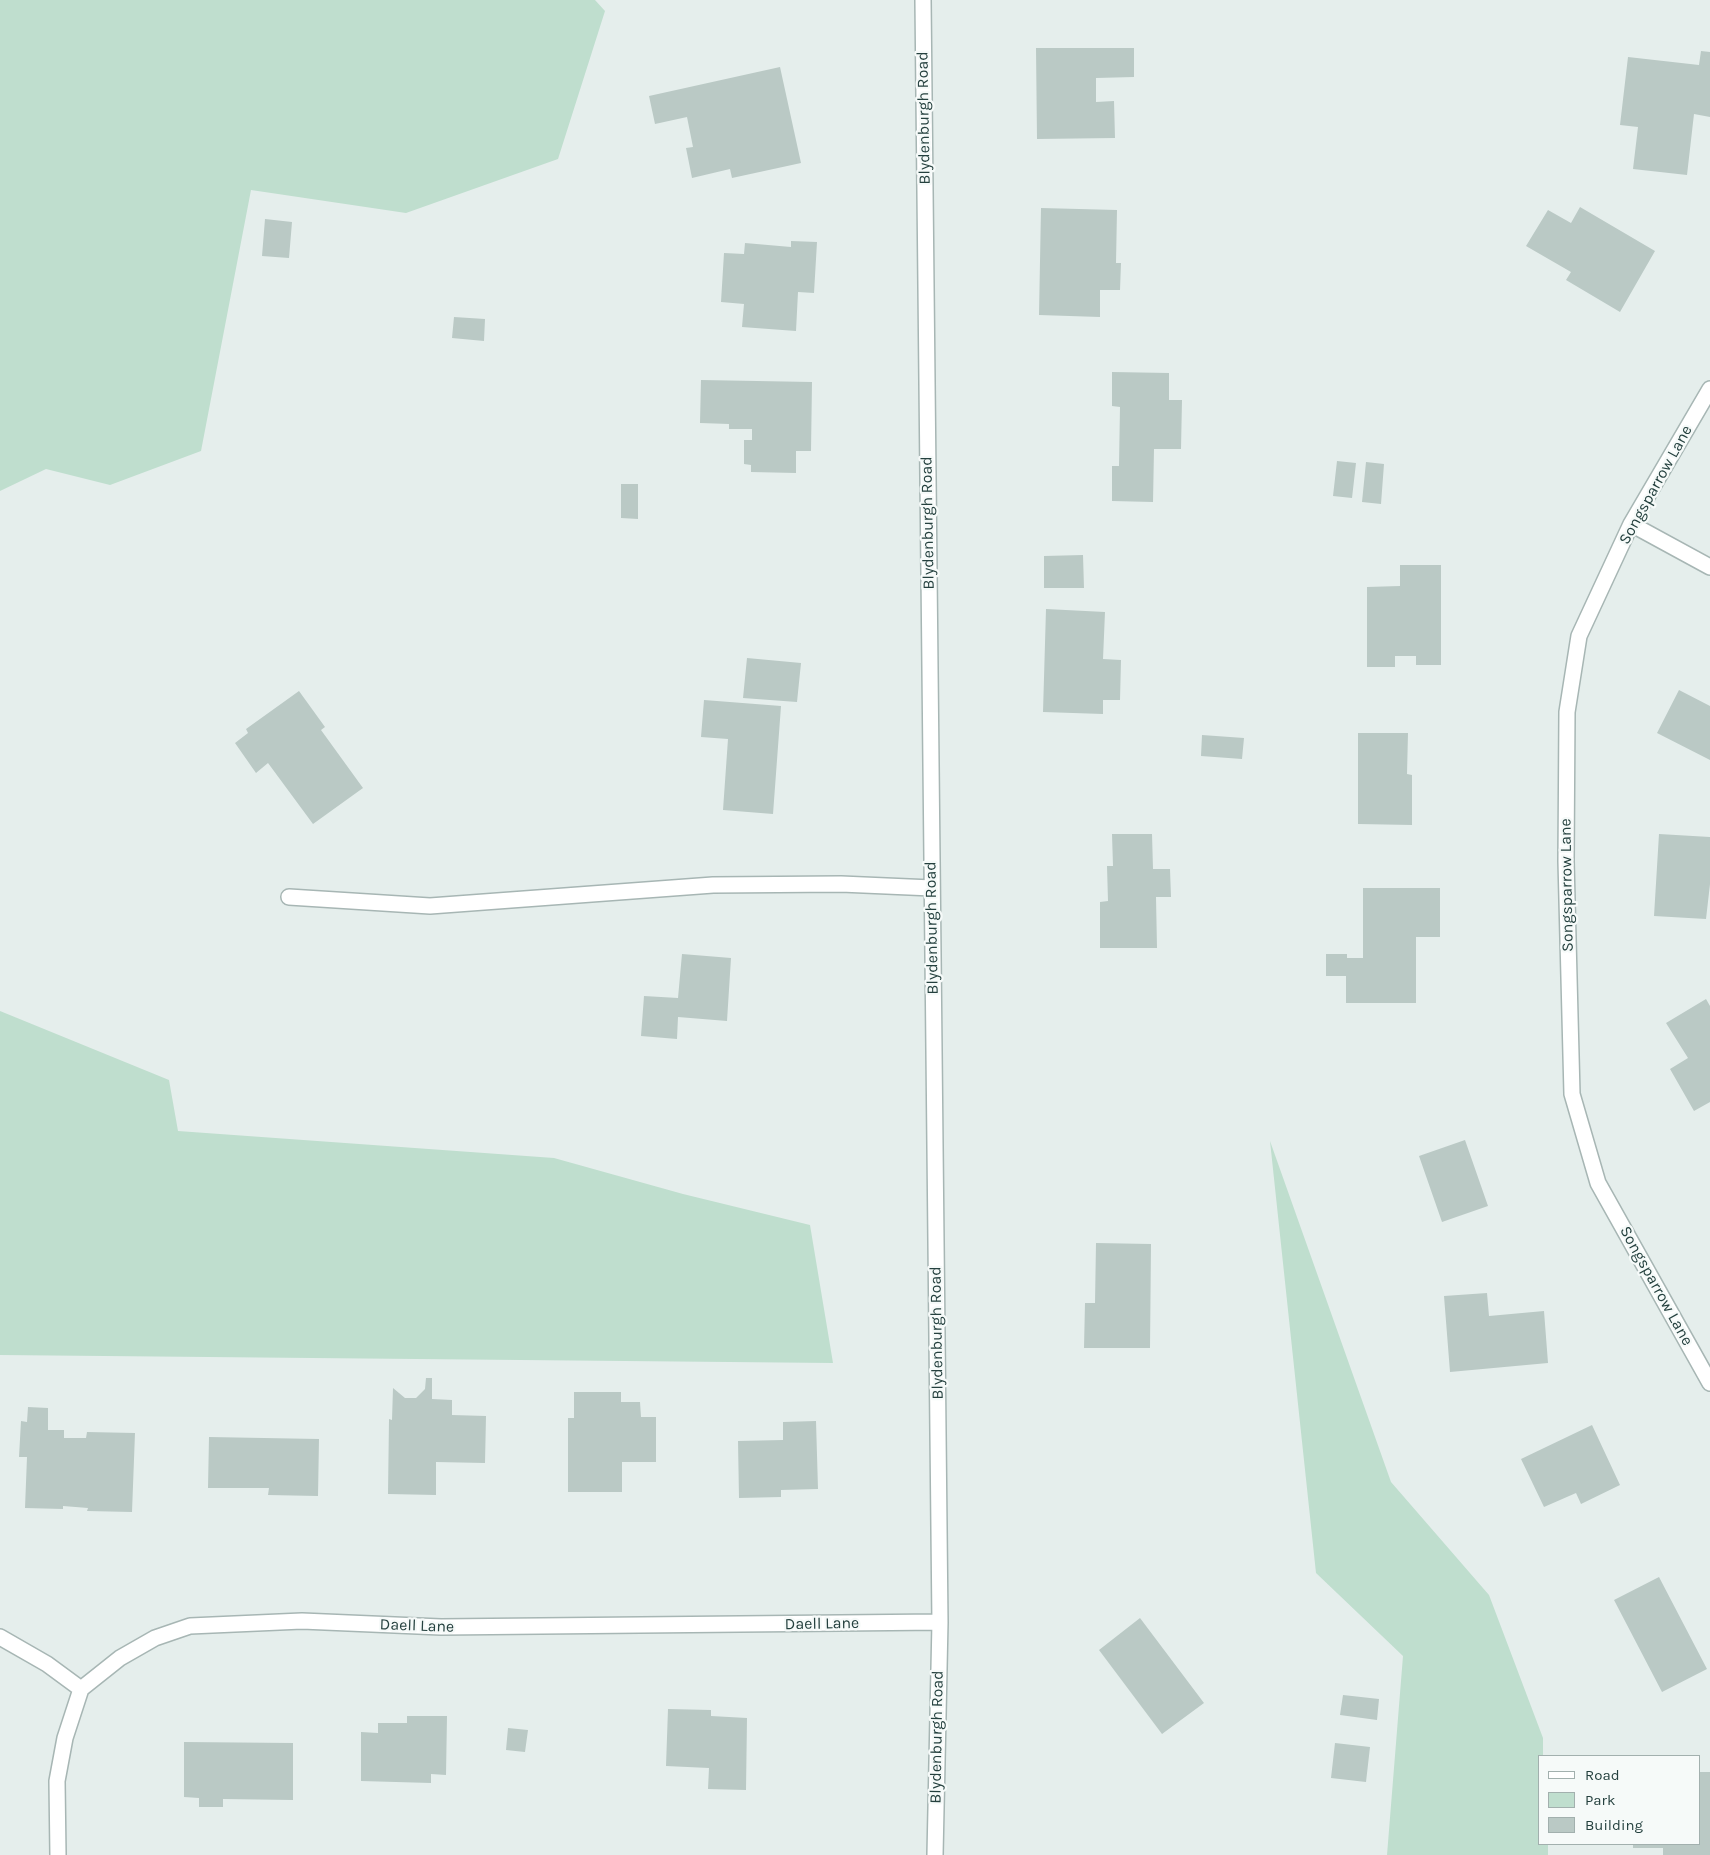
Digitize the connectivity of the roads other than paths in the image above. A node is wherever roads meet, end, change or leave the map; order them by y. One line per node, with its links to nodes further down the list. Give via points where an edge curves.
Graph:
1 (923, 0): 5 (street, Blydenburgh Road)
2 (1710, 389): 3 (street, Songsparrow Lane)
3 (1631, 524): 4 (street); 7 (street, Songsparrow Lane, via 1579,636 1567,712 1566,861 1572,1094 1598,1183)
4 (1710, 567)
5 (932, 888): 6 (street, via 841,884 713,885 430,906); 8 (street, Blydenburgh Road)
6 (289, 897)
7 (1710, 1383)
8 (940, 1622): 10 (street, Daell Lane, via 441,1627 302,1621 190,1626 156,1638 120,1658); 12 (street, Blydenburgh Road)
9 (0, 1637): 10 (street, via 47,1664)
10 (81, 1689): 11 (street, via 65,1738 57,1781)
11 (58, 1855)
12 (934, 1855)

